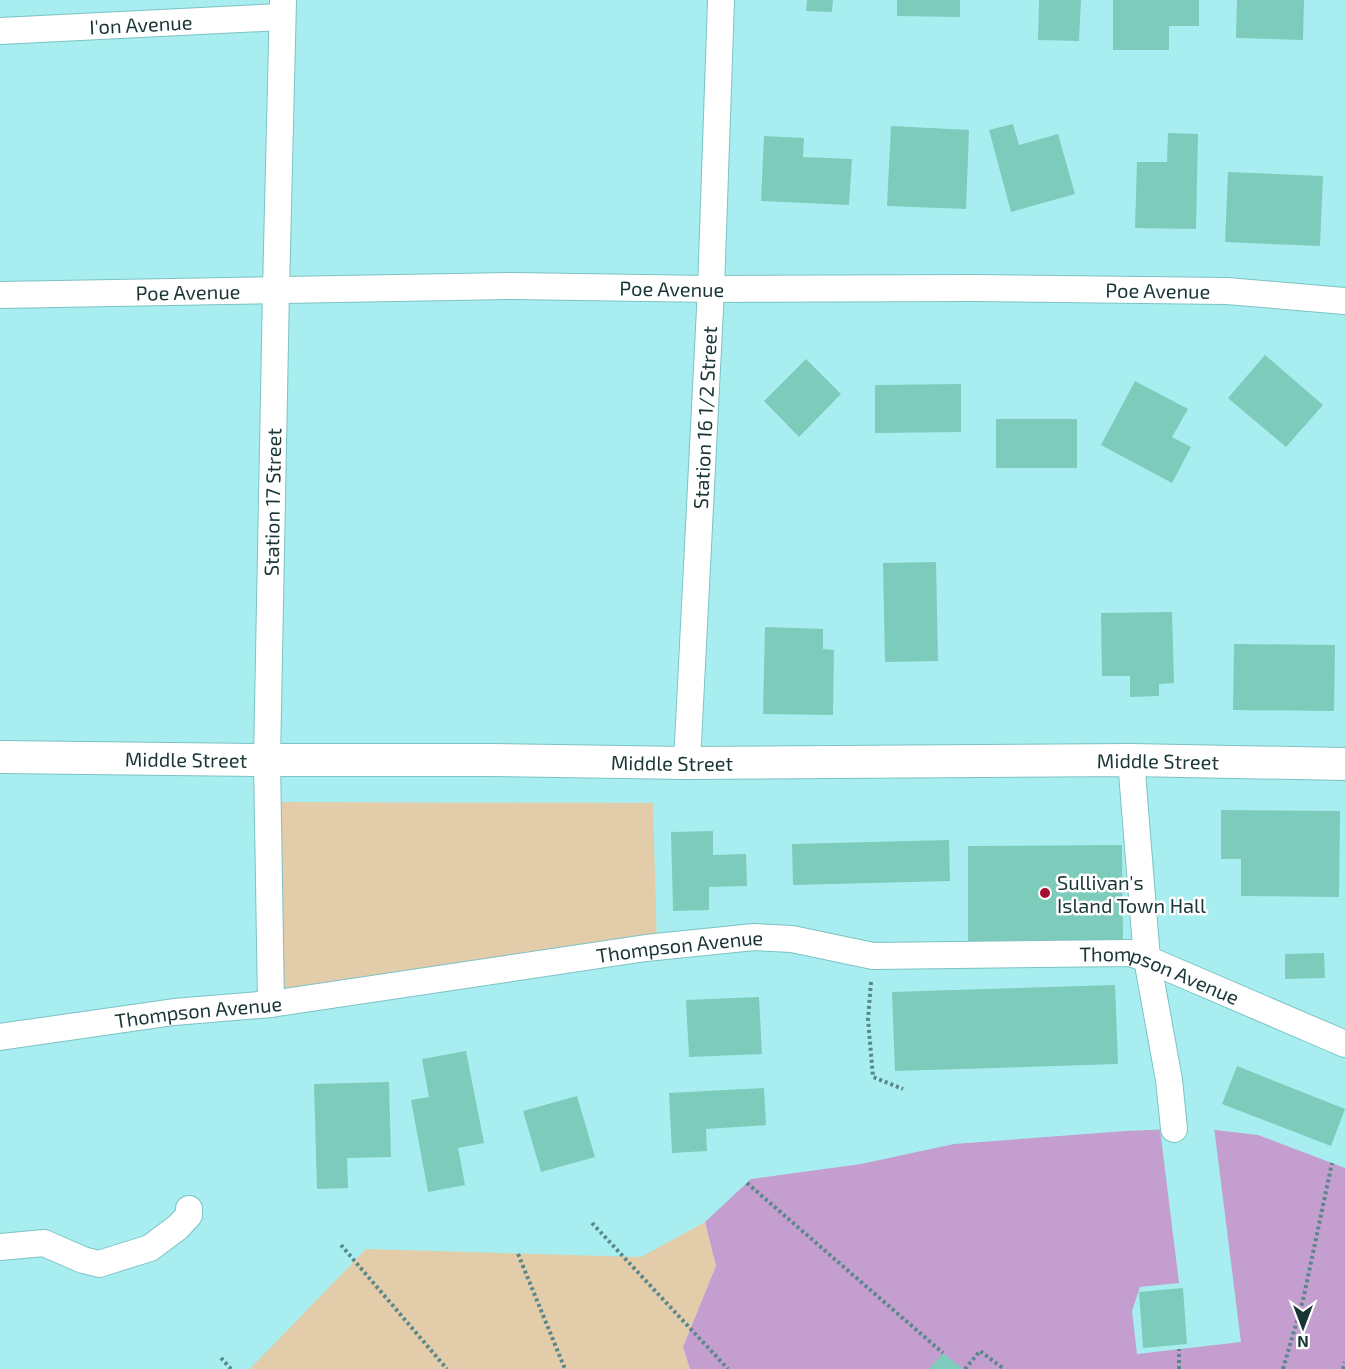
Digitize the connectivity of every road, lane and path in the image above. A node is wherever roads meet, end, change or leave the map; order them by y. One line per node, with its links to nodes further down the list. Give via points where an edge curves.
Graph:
1 (721, 0): 4 (street, Station 16 1/2 Street)
2 (283, 9): 3 (street, I'on Avenue); 5 (street, Station 17 Street)
3 (0, 31)
4 (711, 289): 5 (street, Poe Avenue, via 512,286); 7 (street, Poe Avenue, via 1227,291); 11 (street, Station 16 1/2 Street)
5 (276, 290): 6 (street, Poe Avenue); 9 (street, Station 17 Street)
6 (0, 295)
7 (1345, 301)
8 (0, 757): 9 (street, Middle Street)
9 (267, 760): 11 (street, Middle Street); 15 (street, Station 17 Street)
10 (1131, 760): 11 (street, Middle Street); 12 (street, Middle Street); 14 (street)
11 (687, 763)
12 (1345, 764)
13 (873, 956): 14 (street, Thompson Avenue, via 1130,953); 15 (street, Thompson Avenue, via 792,939 754,937 646,948); 18 (path, via 868,1019 873,1077)
14 (1147, 959): 17 (street, Thompson Avenue); 19 (street)
15 (271, 1004): 16 (street, Thompson Avenue, via 174,1012)
16 (0, 1037)
17 (1345, 1044)
18 (903, 1089)
19 (1174, 1129)
20 (1332, 1163): 38 (path, via 1303,1300)
21 (747, 1183): 28 (path)
22 (189, 1209): 25 (street, via 189,1215 150,1248 99,1271 44,1243)
23 (592, 1223): 34 (path)
24 (341, 1245): 32 (path)
25 (0, 1247)
26 (519, 1254): 33 (path)
27 (1179, 1349): 37 (path)
28 (943, 1353)
29 (221, 1358): 31 (path)
30 (1345, 1362): 39 (path)
31 (231, 1369)
32 (447, 1369)
33 (565, 1369)
34 (728, 1369)
35 (965, 1369): 36 (path, via 980,1351)
36 (1004, 1369)
37 (1179, 1369)
38 (1283, 1369)
39 (1343, 1369)

